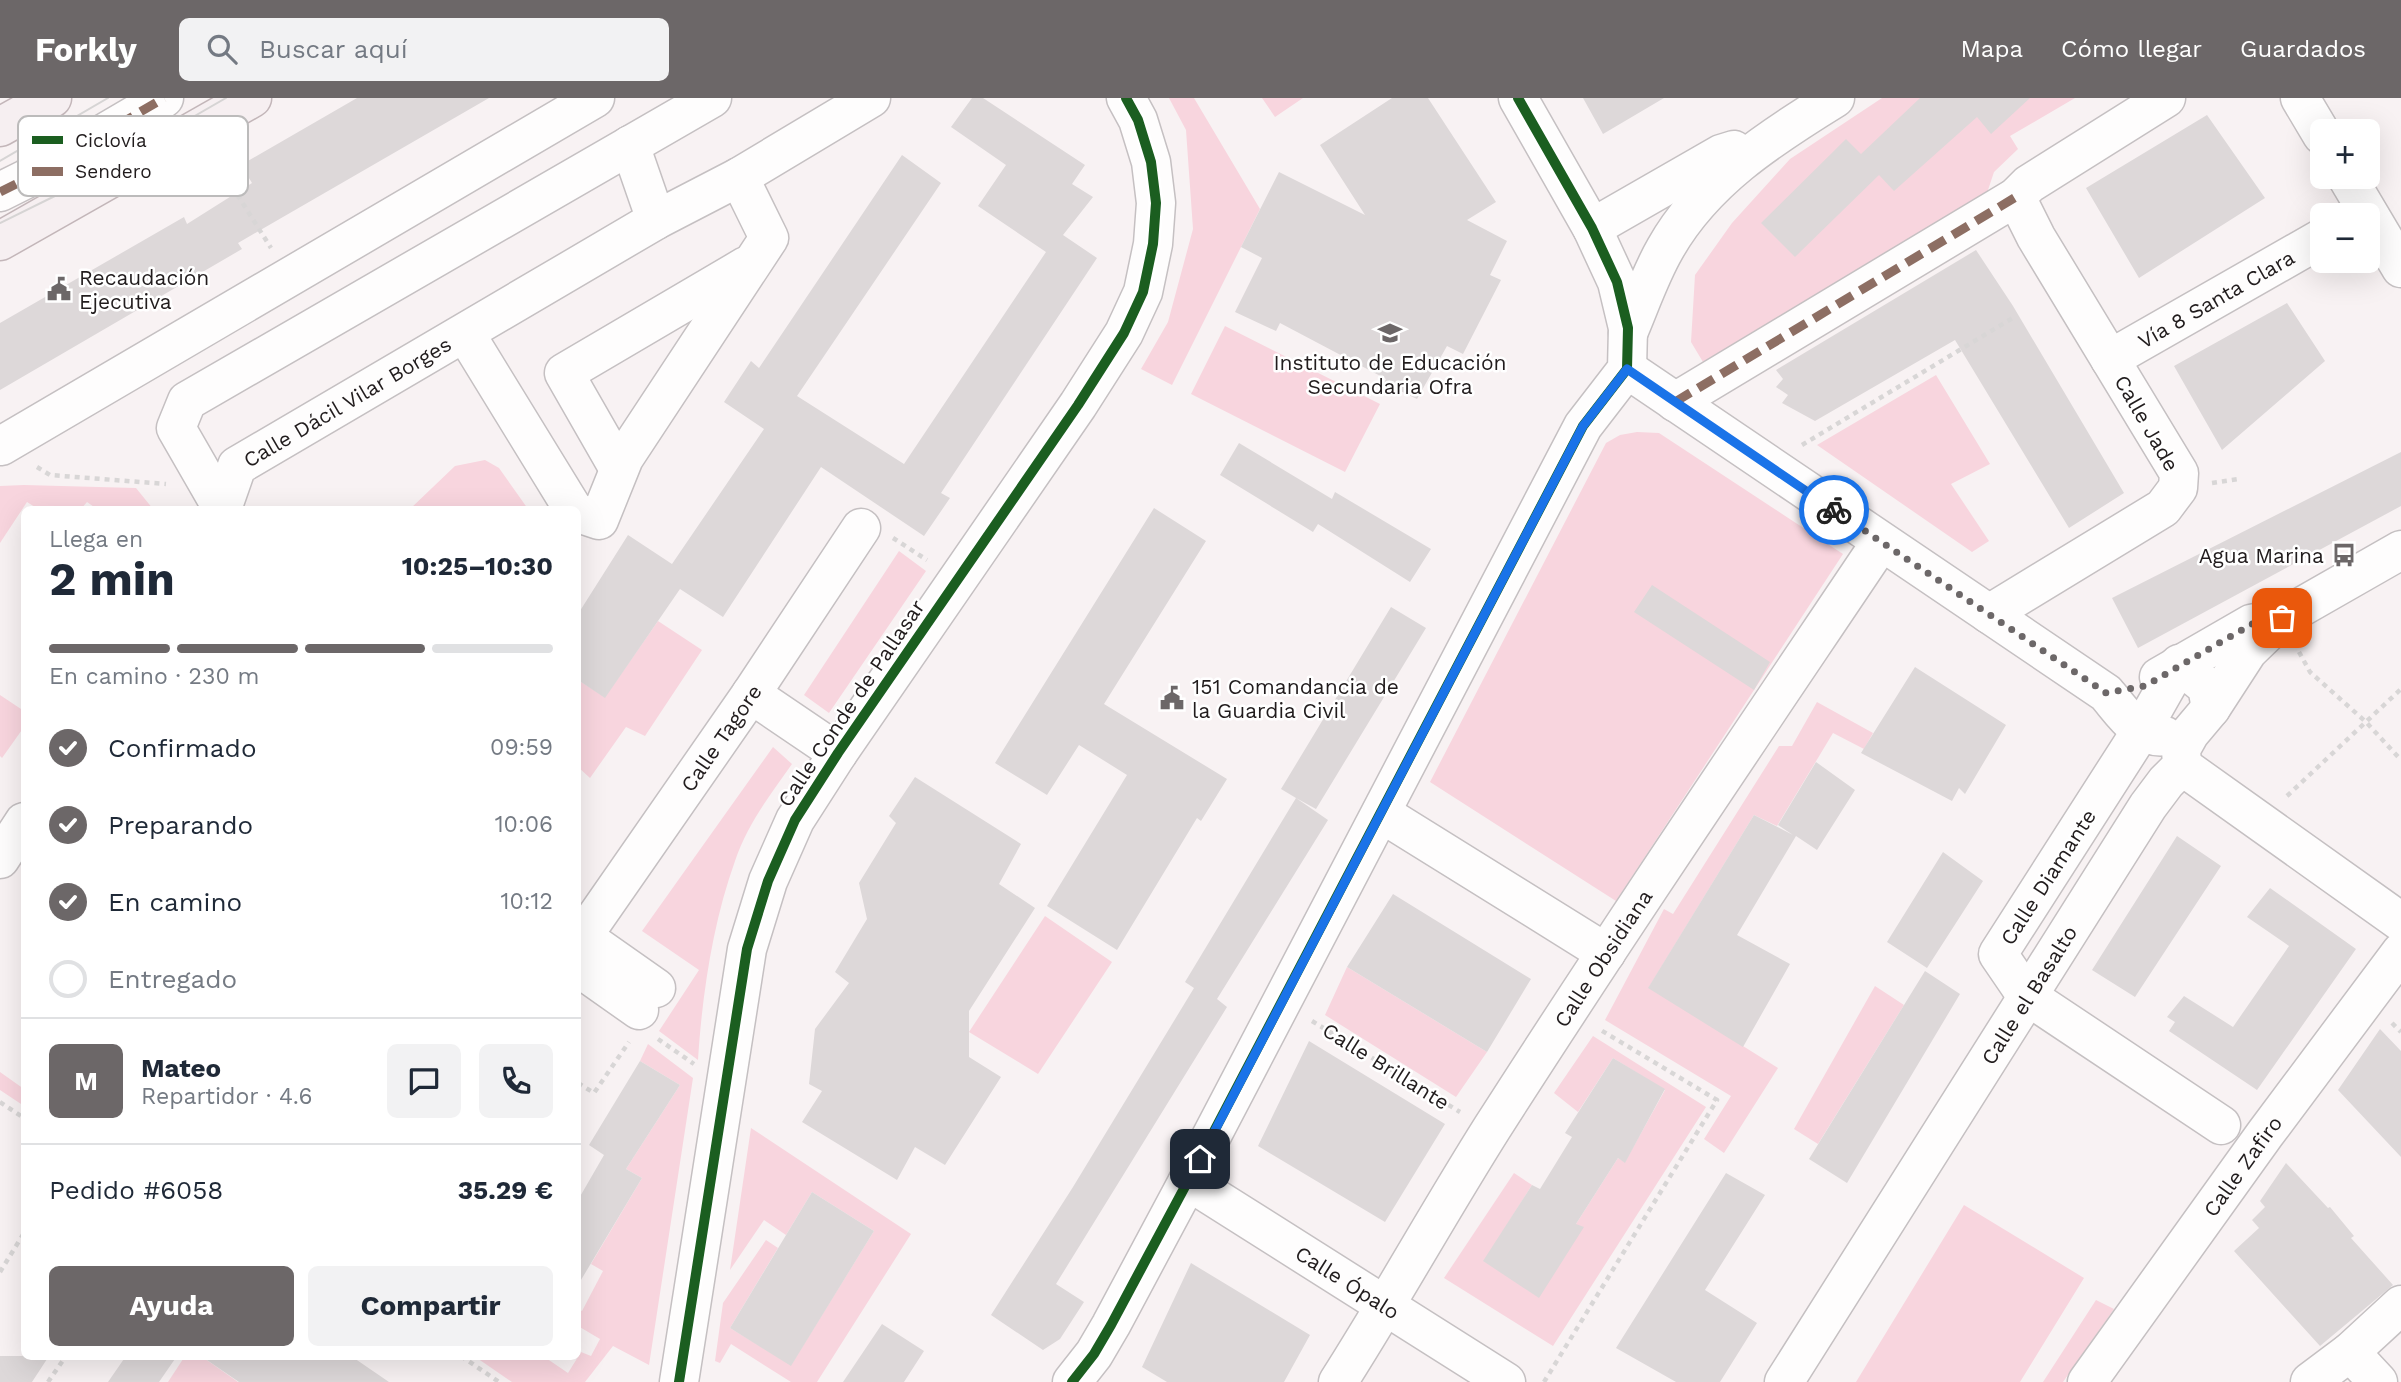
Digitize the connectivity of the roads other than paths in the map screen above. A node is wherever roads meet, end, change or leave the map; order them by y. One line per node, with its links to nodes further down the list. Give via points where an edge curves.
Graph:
1 (52, 98): 12 (main road)
2 (164, 98): 13 (street)
3 (252, 98): 14 (main road)
4 (595, 98): 37 (street)
5 (712, 98): 19 (street)
6 (871, 98): 20 (street, Calle Dácil Vilar Borges)
7 (1126, 98): 52 (street, Calle Conde de Pallasar, via 1151,162 1156,203 1143,292 1124,333 1078,405)
8 (1518, 98): 26 (street)
9 (1835, 98): 18 (street)
10 (2166, 98): 24 (street, via 2029,184)
11 (2300, 98): 16 (street)
12 (20, 116)
13 (133, 116)
14 (221, 116)
15 (18, 117): 17 (main road)
16 (2312, 119)
17 (0, 127)
18 (1773, 136): 26 (street, via 1721,154); 33 (street, via 1706,192 1665,249)
19 (630, 145): 25 (street); 39 (street, via 187,401 176,428)
20 (739, 177): 25 (street, Calle Dácil Vilar Borges); 30 (street, via 769,238)
21 (18, 183): 22 (street)
22 (0, 191)
23 (80, 196): 28 (main road)
24 (2016, 197): 34 (street, Calle Jade); 35 (street)
25 (656, 220): 32 (street, Calle Dácil Vilar Borges)
26 (1592, 228): 33 (street, via 1617,282)
27 (2380, 236): 31 (street)
28 (0, 241)
29 (2310, 244): 34 (street, Vía 8 Santa Clara)
30 (753, 261): 38 (street); 38 (street, via 564,373)
31 (2400, 264)
32 (465, 333): 39 (street, Calle Dácil Vilar Borges, via 237,466); 40 (street)
33 (1628, 351): 35 (street); 36 (street)
34 (2110, 359): 45 (street, Calle Jade, via 2179,473 2178,488 2163,508)
35 (1672, 400): 36 (street, via 1607,413); 43 (street)
36 (1583, 426): 53 (street)
37 (1, 446)
38 (619, 469): 41 (street, via 599,520)
39 (218, 502)
40 (571, 506)
41 (581, 514)
42 (861, 528): 49 (street, Calle Tagore)
43 (1881, 542): 45 (street); 60 (street, Calle Obsidiana)
44 (2401, 550): 46 (street)
45 (1989, 614): 48 (street)
46 (2282, 618): 47 (street, via 2252,624); 51 (street, Calle el Basalto, via 2248,651)
47 (2179, 664): 48 (street, via 2145,686); 50 (street, Calle Diamante); 51 (street, via 2207,687)
48 (2106, 693): 50 (street)
49 (751, 694): 52 (street); 57 (street, Calle Tagore)
50 (2141, 731): 51 (street, via 2157,737); 61 (street, Calle Diamante, via 1998,954)
51 (2194, 736): 56 (street, via 2259,823); 61 (street, Calle el Basalto)
52 (838, 753): 69 (street, Calle Conde de Pallasar, via 795,820 768,881 747,950)
53 (1381, 813): 60 (street); 64 (street)
54 (21, 827): 55 (street)
55 (0, 859)
56 (2401, 922)
57 (581, 946)
58 (581, 951): 62 (street)
59 (2401, 952): 73 (street, Calle Zafiro)
60 (1605, 953): 66 (street, Calle Obsidiana, via 1490,1131)
61 (2026, 995): 63 (street, Calle Diamante); 72 (street, Calle el Basalto)
62 (645, 1008)
63 (2221, 1125)
64 (1188, 1181): 66 (street, Calle Ópalo); 68 (street)
65 (2401, 1305): 67 (street)
66 (1386, 1307): 70 (street, Calle Obsidiana); 71 (street, Calle Ópalo)
67 (2350, 1352): 74 (street); 75 (street)
68 (1078, 1380)
69 (679, 1382)
70 (1338, 1382)
71 (1506, 1382)
72 (1784, 1382)
73 (2088, 1382)
74 (2310, 1382)
75 (2378, 1382)

